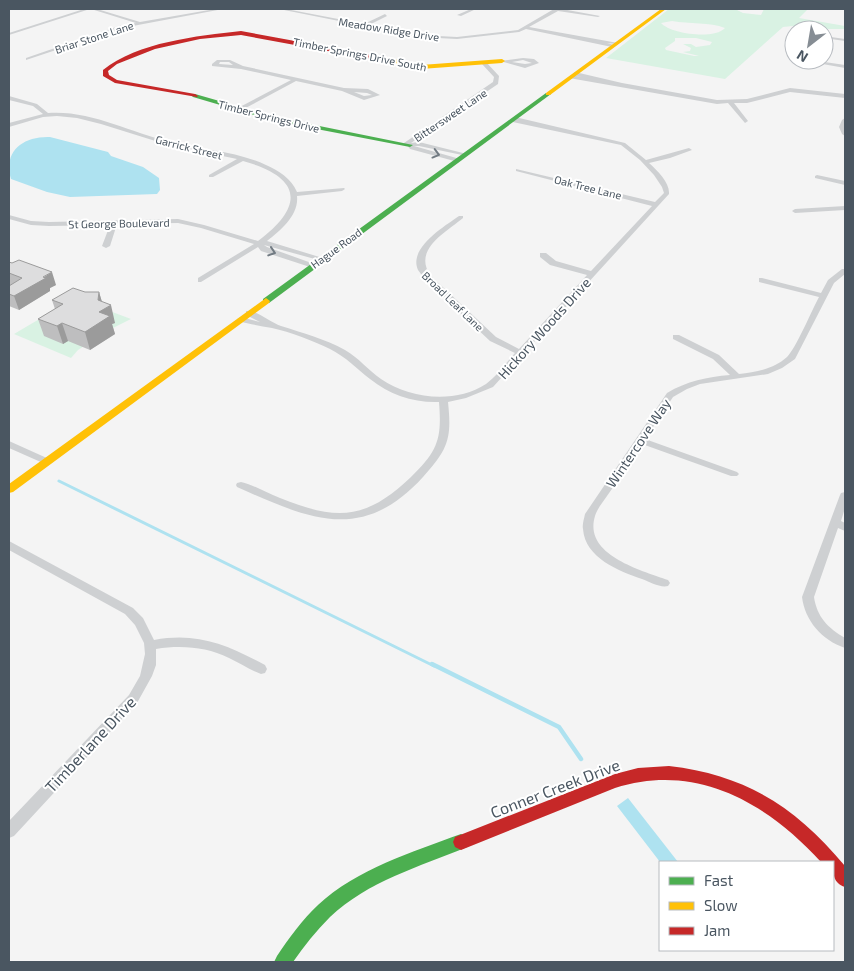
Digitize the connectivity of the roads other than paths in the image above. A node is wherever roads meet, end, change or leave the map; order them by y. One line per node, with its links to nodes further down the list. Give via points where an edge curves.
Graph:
1 (88, 9): 15 (street)
2 (93, 9): 12 (street)
3 (221, 9): 8 (street, Briar Stone Lane)
4 (281, 9): 13 (street, Meadow Ridge Drive)
5 (474, 9): 10 (street)
6 (557, 9): 11 (street); 14 (street, Meadow Ridge Drive)
7 (664, 9): 16 (street, Hague Road)
8 (202, 10): 12 (street, Briar Stone Lane)
9 (384, 15): 13 (street)
10 (460, 15)
11 (598, 16)
12 (139, 23): 17 (street, Briar Stone Lane)
13 (364, 26): 14 (street, Meadow Ridge Drive, via 448,38 507,34)
14 (526, 28): 16 (street, Meadow Ridge Drive)
15 (9, 34)
16 (614, 44): 22 (street, Hague Road)
17 (28, 59)
18 (502, 61): 18 (street, Timber Springs Drive South, via 525,66 536,62 526,59); 19 (street, Timber Springs Drive South)
19 (484, 63): 21 (street, Timber Springs Drive South, via 421,67 250,33 218,33 162,45 113,64); 35 (street, Bittersweet Lane, via 497,77 496,84)
20 (240, 67): 23 (street)
21 (105, 71): 28 (street, Timber Springs Drive, via 106,76 115,81 193,95)
22 (573, 75): 27 (street, via 701,101); 30 (street, Hague Road)
23 (296, 80): 24 (street); 28 (street)
24 (344, 90): 24 (street, via 364,98 377,95 368,91)
25 (845, 96): 27 (street, via 790,90)
26 (9, 98): 29 (street, via 38,106)
27 (731, 103): 32 (street)
28 (238, 110): 35 (street, Timber Springs Drive)
29 (46, 115): 33 (street, Garrick Street); 38 (street, Garrick Street, via 76,116 167,143)
30 (513, 120): 37 (street, Hague Road); 39 (street, via 619,142)
31 (845, 120): 34 (street, via 842,125)
32 (745, 121)
33 (9, 125)
34 (845, 134)
35 (408, 144): 37 (street, Timber Springs Drive, via 419,144)
36 (689, 150): 39 (street)
37 (461, 158): 55 (street, Hague Road)
38 (241, 160): 41 (street); 45 (street, Garrick Street, via 275,172 287,182)
39 (644, 162): 46 (street, via 666,186 666,195)
40 (518, 170): 46 (street, Oak Tree Lane)
41 (211, 176)
42 (817, 177): 43 (street)
43 (845, 183)
44 (342, 189): 45 (street)
45 (294, 194): 52 (street, via 294,206 287,219)
46 (657, 204): 57 (street, Hickory Woods Drive)
47 (845, 208): 48 (street)
48 (795, 211)
49 (9, 216): 51 (street, St George Boulevard, via 43,224)
50 (461, 217): 63 (street, Broad Leaf Lane, via 423,249 419,257 420,268 493,339)
51 (114, 222): 52 (street, St George Boulevard, via 183,222); 53 (street)
52 (258, 243): 55 (street, St George Boulevard, via 264,249); 58 (street)
53 (106, 246)
54 (543, 255): 57 (street, via 553,263)
55 (317, 262): 61 (street, Hague Road)
56 (845, 272): 60 (street, Wintercove Way, via 835,278)
57 (592, 274): 63 (street, Hickory Woods Drive)
58 (202, 280)
59 (762, 280): 60 (street)
60 (824, 296): 64 (street, Wintercove Way, via 787,362 770,371)
61 (245, 316): 65 (street, Hickory Woods Drive, via 262,325 274,326 334,348 349,356 378,381 402,394); 68 (street, Hague Road)
62 (676, 337): 64 (street, via 716,357)
63 (521, 353): 65 (street, Hickory Woods Drive, via 499,378 485,388)
64 (736, 376): 66 (street, Wintercove Way, via 679,388 667,398)
65 (442, 400): 70 (street, via 446,430 441,450 405,491 381,508 352,516 321,516 296,510)
66 (639, 440): 69 (street); 75 (street, Wintercove Way, via 590,514 587,528 592,544 602,556)
67 (9, 444): 68 (street)
68 (46, 461): 71 (street, Hague Road)
69 (734, 474)
70 (241, 485)
71 (9, 489)
72 (845, 495): 73 (street)
73 (840, 525): 76 (street, via 808,592 809,606 817,622)
74 (9, 545): 77 (street, via 129,611 142,626)
75 (664, 584)
76 (845, 643)
77 (151, 645): 78 (street, via 182,640 210,644); 79 (street, Timberlane Drive, via 148,670 133,700)
78 (261, 669)
79 (9, 831)
80 (832, 861): 83 (street, Conner Creek Drive, via 804,832 756,799 696,776 647,773 608,782 387,872 345,894 321,914)
81 (834, 863): 82 (street, Conner Creek Drive)
82 (845, 879)
83 (283, 962)

